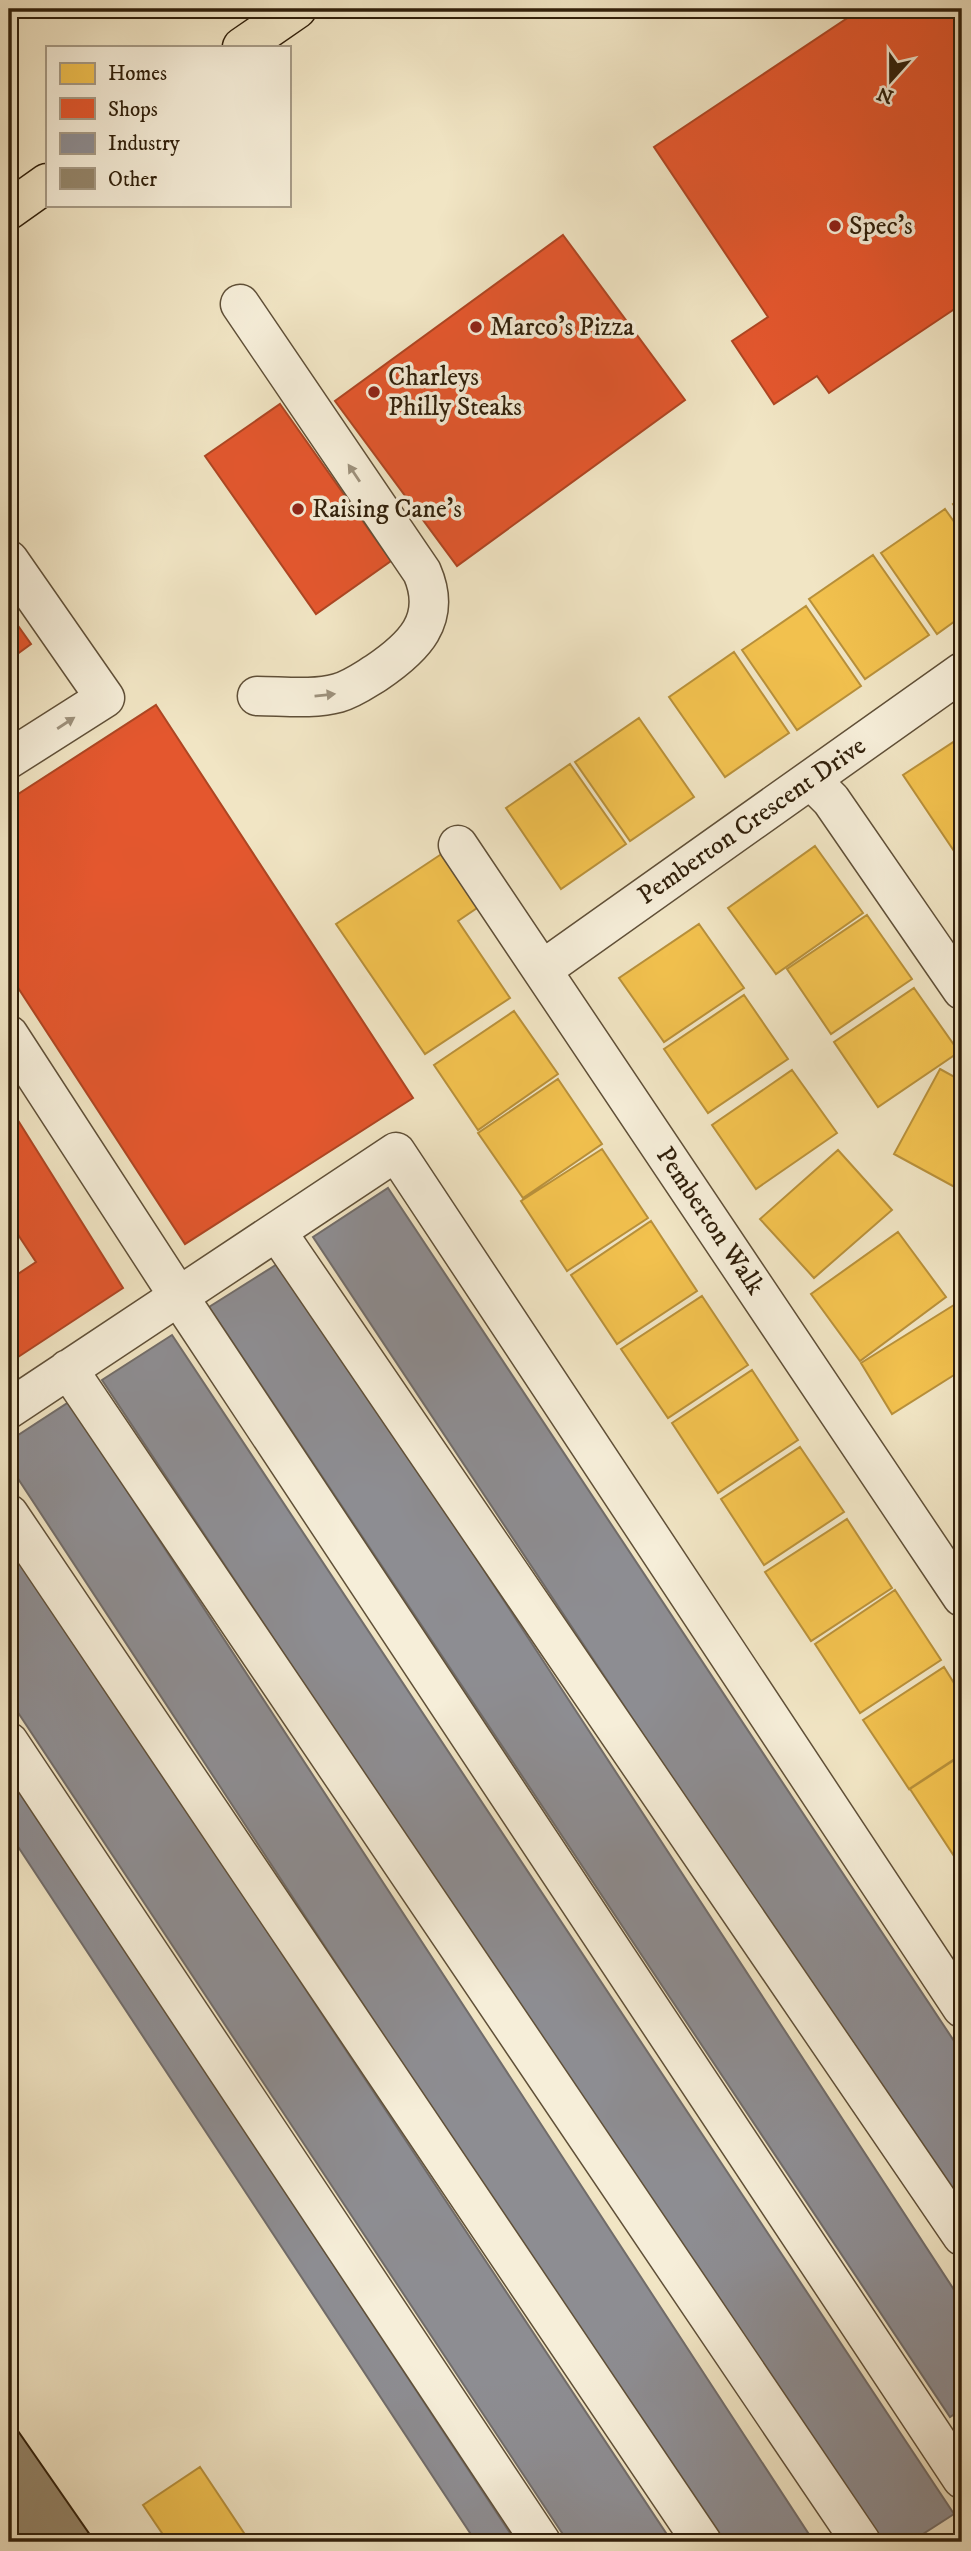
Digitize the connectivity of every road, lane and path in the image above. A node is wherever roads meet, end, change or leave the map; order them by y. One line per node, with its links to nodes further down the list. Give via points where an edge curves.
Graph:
1 (297, 9): 2 (main road)
2 (243, 46)
3 (46, 184): 4 (main road)
4 (9, 210)
5 (240, 304): 8 (lane, one-way to 5, via 326,695 355,687 418,639 428,617 429,598 422,572)
6 (9, 559): 9 (lane, one-way to 6, via 105,698)
7 (962, 672): 10 (lane, Pemberton Crescent Drive)
8 (257, 696)
9 (9, 760)
10 (811, 780): 12 (lane, Pemberton Crescent Drive); 13 (lane, via 831,800)
11 (458, 845): 12 (lane, Pemberton Walk)
12 (542, 970): 20 (lane, Pemberton Walk)
13 (962, 990)
14 (9, 1035): 16 (lane)
15 (277, 1231): 16 (lane); 22 (lane, via 396,1152); 23 (lane)
16 (179, 1297): 17 (lane); 24 (lane)
17 (68, 1369): 18 (lane); 27 (lane)
18 (9, 1409)
19 (9, 1514): 26 (lane)
20 (962, 1597)
21 (9, 1742): 25 (lane)
22 (962, 2008)
23 (962, 2236)
24 (962, 2479)
25 (541, 2542)
26 (702, 2542)
27 (861, 2542)

